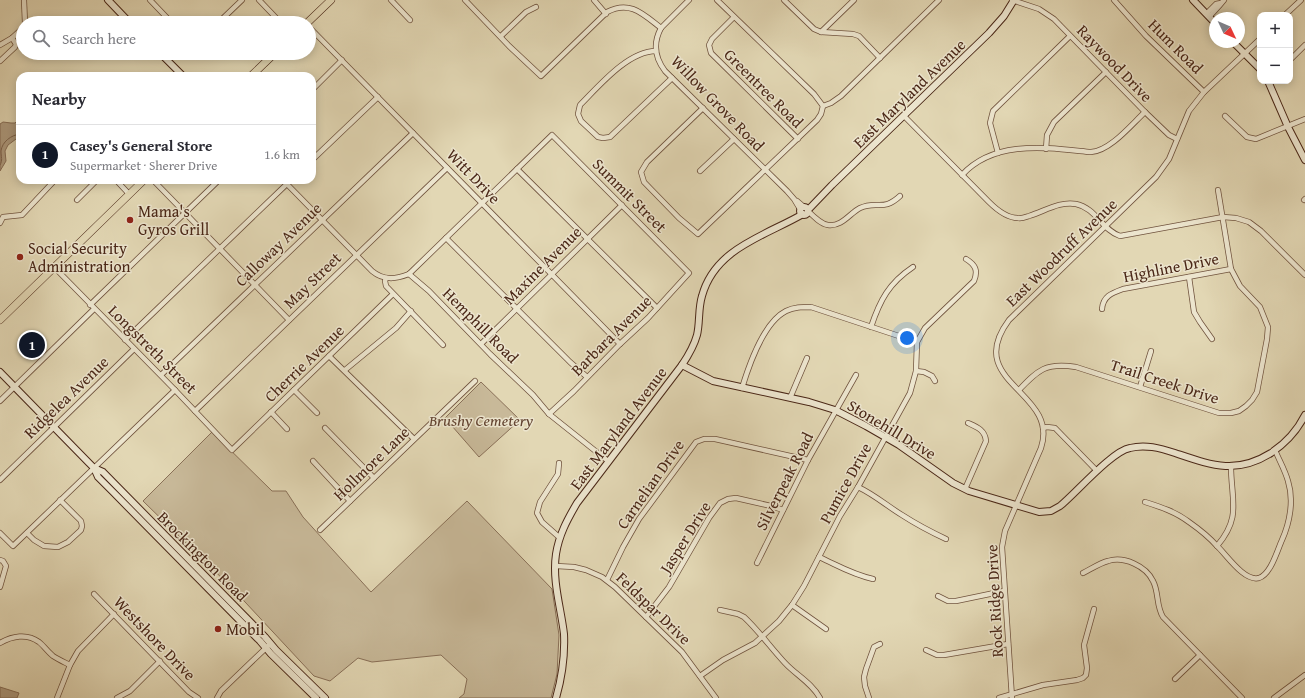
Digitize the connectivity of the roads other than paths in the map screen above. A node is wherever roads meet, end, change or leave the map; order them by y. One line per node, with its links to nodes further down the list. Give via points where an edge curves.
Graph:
1 (24, 0): 24 (street)
2 (108, 0): 25 (street)
3 (150, 0): 26 (street)
4 (242, 0): 27 (street)
5 (259, 0): 28 (street)
6 (331, 0): 29 (main road)
7 (391, 0): 31 (street)
8 (465, 0): 36 (street)
9 (594, 0): 22 (street)
10 (689, 0): 32 (street)
11 (717, 0): 30 (street)
12 (784, 0): 33 (street, via 814,29)
13 (854, 0): 33 (street)
14 (939, 0): 46 (street)
15 (1012, 0): 37 (street, Raywood Drive, via 1039,9 1054,19); 63 (street, East Maryland Avenue, via 1004,16 990,33)
16 (1114, 0): 58 (street, Hum Road, via 1146,36)
17 (1193, 0): 23 (street)
18 (1301, 0): 21 (street)
19 (1222, 1): 23 (street)
20 (536, 7): 36 (street, via 526,12)
21 (1288, 12)
22 (606, 14): 32 (street, via 618,6 633,6); 36 (street, via 542,76)
23 (1207, 15)
24 (25, 16)
25 (123, 16)
26 (165, 16)
27 (225, 16)
28 (274, 16)
29 (314, 16)
30 (734, 17): 60 (street, via 814,94); 69 (street, Greentree Road, via 712,39 709,45 711,53)
31 (410, 20)
32 (661, 28): 43 (street, Willow Grove Road, via 656,39)
33 (821, 32): 46 (street, via 859,36)
34 (316, 33): 49 (street, Witt Drive)
35 (16, 34): 38 (street)
36 (501, 36)
37 (1070, 36): 54 (street, Raywood Drive); 72 (street, via 993,111 990,123)
38 (12, 38): 40 (street); 50 (street, via 16,44)
39 (1257, 42): 44 (street, East Woodruff Avenue)
40 (0, 45)
41 (1305, 45): 45 (street)
42 (1239, 48): 44 (street)
43 (656, 51): 55 (street, Willow Grove Road, via 659,62); 55 (street, via 636,56 621,66 580,105 580,119 598,136 610,137)
44 (1245, 54): 51 (street); 58 (street, East Woodruff Avenue)
45 (1293, 57)
46 (880, 58): 60 (street, via 836,100)
47 (167, 60): 52 (street)
48 (268, 60): 53 (main road)
49 (342, 60): 57 (street); 59 (street, Witt Drive)
50 (0, 61)
51 (1257, 66)
52 (179, 72)
53 (255, 72)
54 (1106, 72): 62 (street, Raywood Drive); 71 (street, via 1054,122 1047,135)
55 (672, 78): 61 (street, Willow Grove Road)
56 (1269, 84): 66 (street)
57 (316, 86)
58 (1204, 92): 70 (street, East Woodruff Avenue, via 1189,111)
59 (378, 97): 67 (street, Witt Drive); 73 (street)
60 (823, 106): 69 (street, via 819,118)
61 (703, 108): 68 (street, Willow Grove Road); 77 (street, via 647,162 642,170 644,182 663,202 698,234)
62 (1144, 112): 70 (street, Raywood Drive); 71 (street, via 1100,151)
63 (904, 116): 79 (street); 94 (street, East Maryland Avenue)
64 (1225, 116): 66 (street, via 1247,137 1256,139)
65 (1305, 119): 66 (street)
66 (1288, 126): 74 (street)
67 (413, 132): 75 (street, Witt Drive); 98 (street, Calloway Avenue)
68 (734, 139): 77 (street, Willow Grove Road); 78 (street)
69 (798, 139): 77 (street)
70 (1177, 139): 100 (street, East Woodruff Avenue, via 1169,159 1156,177)
71 (1046, 149): 72 (street, via 1025,148)
72 (998, 153): 79 (street, via 978,161)
73 (316, 156)
74 (1305, 160)
75 (447, 168): 92 (street, Witt Drive); 104 (street, May Street)
76 (517, 169): 92 (street); 93 (street, Summit Street, via 552,135); 102 (street)
77 (765, 170): 94 (street, Willow Grove Road)
78 (700, 171)
79 (962, 176): 100 (street, via 998,211 1012,217 1037,214 1061,204 1075,204 1094,213)
80 (51, 184): 96 (street, via 22,214)
81 (93, 184): 91 (street)
82 (120, 184): 89 (street)
83 (140, 184): 89 (main road)
84 (157, 184): 95 (street)
85 (215, 184): 95 (street)
86 (283, 184): 103 (street)
87 (287, 184): 98 (street)
88 (1218, 190): 97 (street, Trail Creek Drive)
89 (129, 194): 107 (main road)
90 (900, 196): 94 (street, via 892,203 860,208 837,224 829,225)
91 (77, 200)
92 (482, 203): 101 (street); 111 (street, Witt Drive)
93 (622, 205): 102 (street, Maxine Avenue); 109 (street, Summit Street)
94 (804, 211): 136 (street, East Maryland Avenue, via 733,251 718,264 706,283 694,345)
95 (185, 212): 103 (street); 117 (street)
96 (1, 216): 99 (street)
97 (1223, 217): 100 (street, via 1120,236 1113,234); 108 (street, Trail Creek Drive); 112 (street, via 1249,222)
98 (322, 220): 104 (street); 115 (street, Calloway Avenue)
99 (0, 222)
100 (1106, 226): 150 (street, East Woodruff Avenue, via 1009,320 1002,330 997,342 996,356 999,367)
101 (446, 238): 110 (street); 120 (street)
102 (587, 239): 111 (street, Maxine Avenue); 118 (street)
103 (220, 248): 115 (street); 127 (street)
104 (356, 256): 114 (street, via 375,274); 124 (street, May Street)
105 (966, 259): 128 (street, via 976,269 974,281 925,328)
106 (913, 267): 125 (street, via 886,292)
107 (54, 268): 117 (street, Longstreth Street); 123 (main road)
108 (1231, 269): 113 (street, Highline Drive); 146 (street, Trail Creek Drive, via 1240,286 1260,307 1268,327 1257,392 1252,400 1239,411 1219,413)
109 (689, 273): 118 (street, Barbara Avenue)
110 (409, 274): 114 (street); 129 (street, Hemphill Road)
111 (552, 274): 120 (street, Maxine Avenue); 130 (street, Witt Drive)
112 (1305, 275)
113 (1189, 277): 121 (street, Highline Drive, via 1123,288 1106,298 1102,302); 126 (street, via 1194,312)
114 (386, 278): 116 (street, via 386,286)
115 (255, 284): 124 (street); 140 (street, Calloway Avenue)
116 (393, 294): 122 (street); 134 (street, Cherrie Avenue)
117 (90, 304): 119 (street, Longstreth Street)
118 (657, 308): 130 (street, Barbara Avenue)
119 (94, 309): 127 (street, Longstreth Street); 145 (street)
120 (517, 309): 129 (street, Maxine Avenue); 142 (street)
121 (1102, 309)
122 (411, 312): 131 (street); 137 (street, via 396,328)
123 (0, 320)
124 (289, 320): 154 (street, May Street)
125 (871, 327): 128 (street); 147 (street, via 811,307 786,311 767,327)
126 (1212, 339)
127 (125, 340): 132 (street, Longstreth Street)
128 (917, 342): 138 (street, Pumice Drive)
129 (481, 344): 157 (street, Hemphill Road)
130 (620, 344): 142 (street, Barbara Avenue)
131 (443, 345)
132 (134, 349): 140 (street, Longstreth Street); 160 (street, Ridgelea Avenue)
133 (1151, 351): 146 (street)
134 (330, 356): 137 (street); 149 (street, Cherrie Avenue)
135 (807, 358): 151 (street)
136 (682, 365): 147 (street, Stonehill Drive, via 713,381); 170 (street, East Maryland Avenue)
137 (345, 370): 165 (street)
138 (916, 371): 144 (street, via 932,376); 164 (street, Pumice Drive, via 910,393)
139 (0, 372): 145 (street, Brockington Road)
140 (160, 375): 148 (street, Longstreth Street)
141 (856, 375): 153 (street, Silverpeak Road)
142 (587, 377): 157 (street, Barbara Avenue)
143 (475, 380): 165 (street, Hollmore Lane)
144 (935, 381)
145 (14, 387): 152 (street); 160 (street, Brockington Road)
146 (1140, 387): 150 (street, Trail Creek Drive, via 1076,367 1056,365 1041,370)
147 (742, 388): 151 (street, Stonehill Drive)
148 (175, 390): 154 (street, Longstreth Street); 173 (street)
149 (294, 390): 155 (street, Cherrie Avenue); 156 (street)
150 (1019, 390): 162 (street, East Woodruff Avenue, via 1032,404)
151 (790, 398): 153 (street, Stonehill Drive)
152 (0, 401)
153 (835, 410): 164 (street, Stonehill Drive); 168 (street, Silverpeak Road)
154 (195, 411): 166 (street, Longstreth Street)
155 (271, 412): 163 (street); 166 (street, Cherrie Avenue)
156 (317, 413)
157 (549, 414): 170 (street, Hemphill Road)
158 (1305, 415): 167 (street, via 1292,435)
159 (968, 423): 178 (street, via 980,429 986,436 986,441)
160 (54, 427): 173 (street, Brockington Road); 176 (street, Ridgelea Avenue)
161 (325, 428): 175 (street)
162 (1043, 428): 174 (street, via 1055,428); 182 (street, via 1040,448)
163 (288, 429)
164 (885, 437): 177 (street, Pumice Drive); 178 (street, Stonehill Drive)
165 (414, 440): 175 (street, Hollmore Lane)
166 (232, 450)
167 (1275, 450): 172 (street, via 1259,460); 189 (street, via 1288,480 1291,495 1286,532 1269,570 1259,578 1249,577)
168 (808, 460): 183 (street, Silverpeak Road); 196 (street, Carnelian Drive, via 715,439 696,442 639,518)
169 (313, 461): 180 (street)
170 (608, 461): 187 (street, East Maryland Avenue, via 577,503)
171 (559, 463): 187 (street, via 558,474 540,502 537,513 542,522)
172 (1232, 466): 174 (street, via 1205,463 1158,448 1142,446 1128,448 1107,461); 189 (street, via 1233,518 1226,536)
173 (94, 468): 179 (street); 211 (street, Brockington Road, via 98,477)
174 (1097, 471): 182 (street, Stonehill Drive, via 1069,499 1051,511 1039,512)
175 (374, 478): 180 (street, Hollmore Lane)
176 (0, 480)
177 (858, 487): 188 (street, via 923,528); 190 (street, Pumice Drive)
178 (965, 489): 182 (street, Stonehill Drive)
179 (60, 500): 185 (street); 185 (street, via 81,521 81,530 64,545 53,547 38,543)
180 (350, 501): 184 (street, Hollmore Lane)
181 (1145, 502): 189 (street, via 1173,512)
182 (1015, 505): 198 (street, Rock Ridge Drive, via 1002,547)
183 (783, 510): 192 (street, Silverpeak Road); 205 (street, Jasper Drive, via 741,498 728,499 720,503 669,587)
184 (320, 530)
185 (27, 532): 186 (street, via 13,546)
186 (0, 533)
187 (560, 538): 193 (street, East Maryland Avenue)
188 (946, 539)
189 (1217, 546)
190 (819, 557): 195 (street, via 858,576); 201 (street, Pumice Drive)
191 (0, 560): 197 (street, via 6,566)
192 (757, 563)
193 (556, 566): 196 (street, Feldspar Drive, via 586,570); 226 (street, East Maryland Avenue, via 564,646)
194 (1083, 573): 213 (street, via 1110,560 1140,566 1153,581 1163,617)
195 (873, 579)
196 (607, 580): 205 (street, Feldspar Drive)
197 (0, 587)
198 (1004, 591): 200 (street, via 956,601 948,601); 210 (street, Rock Ridge Drive)
199 (94, 594): 204 (street, Westshore Drive)
200 (938, 596)
201 (792, 605): 206 (street); 207 (street, Pumice Drive)
202 (1094, 609): 219 (street, via 1084,645 1086,675 1077,680 1043,685)
203 (720, 610): 207 (street, via 744,617)
204 (114, 614): 214 (street, Westshore Drive); 215 (street, via 78,651)
205 (646, 617): 217 (street, Feldspar Drive, via 682,652)
206 (826, 629)
207 (763, 637): 217 (street, Pumice Drive); 228 (street, via 789,668 807,682)
208 (0, 643): 215 (street, via 15,637 31,638)
209 (880, 644): 229 (street, via 874,648 864,677)
210 (1008, 644): 212 (street, via 944,655); 219 (street, Rock Ridge Drive)
211 (268, 645): 223 (street); 224 (street, Brockington Road); 225 (street, Brockington Road)
212 (926, 650)
213 (1200, 655): 218 (street); 231 (street)
214 (160, 661): 221 (street, via 130,691); 222 (street, Westshore Drive)
215 (70, 665): 220 (street)
216 (1305, 675): 232 (street)
217 (700, 676): 227 (street, Feldspar Drive)
218 (1175, 679)
219 (1012, 696): 230 (street)
220 (56, 698)
221 (117, 698)
222 (198, 698)
223 (217, 698)
224 (316, 698)
225 (325, 698)
226 (556, 698)
227 (716, 698)
228 (820, 698)
229 (869, 698)
230 (999, 698)
231 (1242, 698)
232 (1274, 698)

